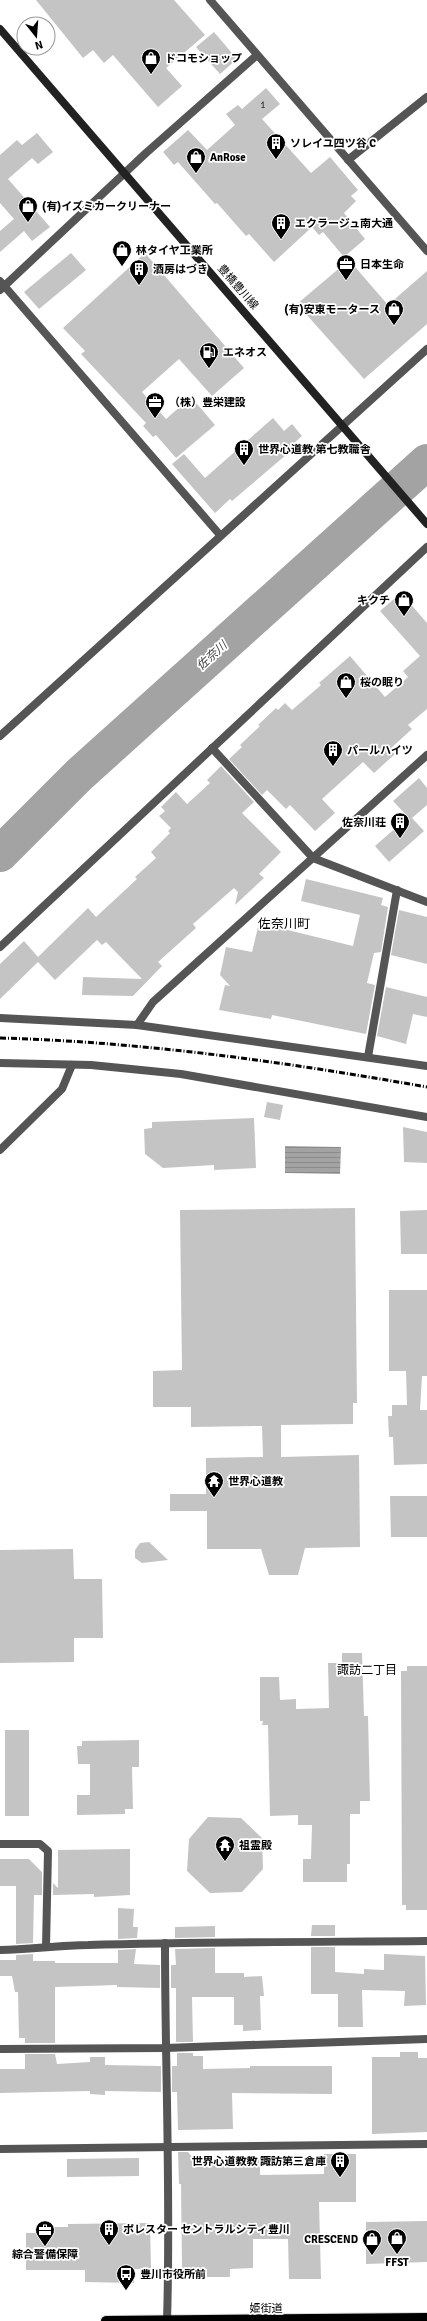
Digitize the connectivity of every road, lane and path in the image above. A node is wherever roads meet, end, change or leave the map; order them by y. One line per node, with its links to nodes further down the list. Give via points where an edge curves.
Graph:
1 (210, 0): 3 (street)
2 (0, 29): 6 (main road, 豊橋豊川線)
3 (257, 55): 5 (street); 6 (street)
4 (427, 97): 5 (street)
5 (348, 160): 7 (street)
6 (125, 173): 8 (street); 10 (main road, 豊橋豊川線)
7 (427, 251)
8 (2, 286): 12 (street)
9 (427, 349): 10 (street)
10 (343, 426): 11 (main road, 豊橋豊川線); 12 (street)
11 (425, 522)
12 (220, 535): 14 (street)
13 (427, 547): 15 (street)
14 (0, 736)
15 (212, 748): 17 (street); 20 (street)
16 (425, 761): 17 (street)
17 (313, 858): 18 (street); 22 (street, via 153,1002)
18 (397, 890): 19 (street); 23 (street)
19 (427, 902)
20 (0, 947)
21 (0, 1018): 22 (street)
22 (137, 1025): 23 (street)
23 (368, 1057): 26 (street)
24 (0, 1063): 25 (street)
25 (72, 1065): 27 (street, via 181,1074); 28 (street, via 62,1089)
26 (427, 1066)
27 (427, 1117)
28 (0, 1150)
29 (0, 1844): 32 (street, via 40,1844 48,1851)
30 (427, 1941): 31 (street)
31 (165, 1943): 32 (street); 35 (street)
32 (46, 1947): 33 (street)
33 (0, 1950)
34 (427, 2039): 35 (street)
35 (165, 2048): 36 (street); 38 (street)
36 (0, 2049)
37 (427, 2144): 38 (street)
38 (168, 2147): 39 (street); 41 (street)
39 (0, 2149)
40 (427, 2318): 42 (main road, 姫街道)
41 (167, 2320): 42 (main road, 姫街道); 43 (main road, 姫街道)
42 (335, 2320)
43 (106, 2321)

